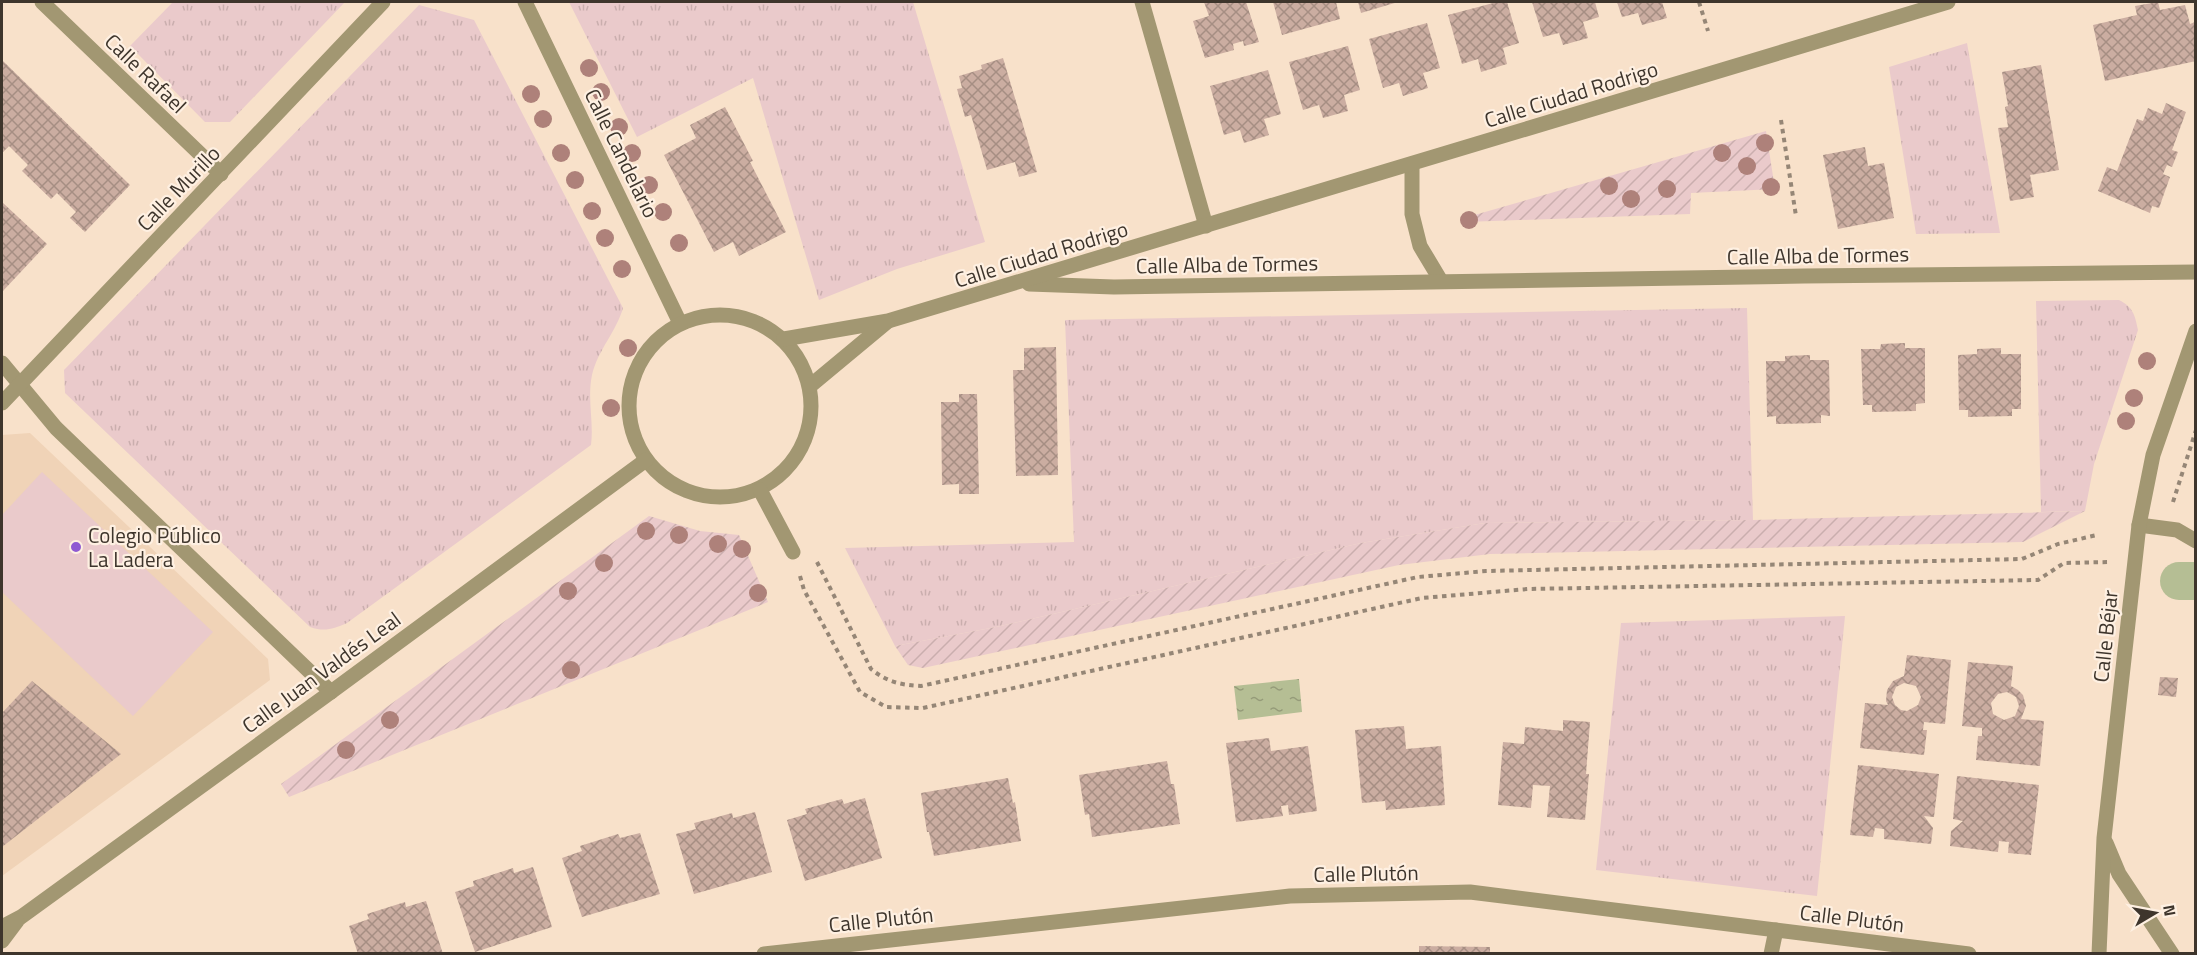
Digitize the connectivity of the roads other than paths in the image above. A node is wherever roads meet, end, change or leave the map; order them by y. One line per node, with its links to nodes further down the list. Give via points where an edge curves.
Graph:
1 (42, 2): 7 (street, Calle Rafael)
2 (383, 2): 7 (street, Calle Murillo)
3 (525, 2): 13 (street, Calle Candelario)
4 (1142, 2): 8 (street)
5 (1948, 2): 6 (street, Calle Ciudad Rodrigo)
6 (1412, 164): 8 (street, Calle Ciudad Rodrigo); 10 (street, via 1412,214 1420,246)
7 (221, 174): 17 (street, Calle Murillo)
8 (1206, 226): 11 (street, Calle Ciudad Rodrigo)
9 (2196, 272): 10 (street, Calle Alba de Tormes)
10 (1441, 281): 11 (street, Calle Alba de Tormes, via 1114,287)
11 (1014, 284): 12 (street, Calle Ciudad Rodrigo)
12 (888, 321): 15 (street, Calle Ciudad Rodrigo); 18 (street, Calle Ciudad Rodrigo)
13 (680, 323): 15 (street, via 707,315 735,315 762,323); 20 (street, via 649,348 631,384 630,423)
14 (2196, 331): 22 (street, Calle Béjar, via 2153,455)
15 (784, 339): 18 (street)
16 (2, 363): 17 (street)
17 (20, 383): 19 (street, Calle Murillo); 25 (street, via 56,428)
18 (810, 386): 21 (street, via 811,427 792,464)
19 (2, 403)
20 (646, 460): 21 (street, via 677,488 687,491 719,499); 25 (street, Calle Juan Valdés Leal)
21 (760, 490): 24 (street)
22 (2139, 525): 23 (street, via 2177,530); 26 (street, Calle Béjar)
23 (2196, 541)
24 (793, 552)
25 (331, 692): 27 (street, Calle Juan Valdés Leal)
26 (2104, 838): 34 (street, Calle Béjar); 35 (street, via 2119,874)
27 (21, 916): 28 (street, Calle Juan Valdés Leal); 30 (street, Calle Juan Valdés Leal)
28 (2, 927)
29 (1776, 930): 31 (street, Calle Plutón, via 1470,892 1256,900); 32 (street); 33 (street, Calle Plutón)
30 (2, 940)
31 (764, 954)
32 (1771, 954)
33 (1969, 954)
34 (2099, 954)
35 (2172, 954)

